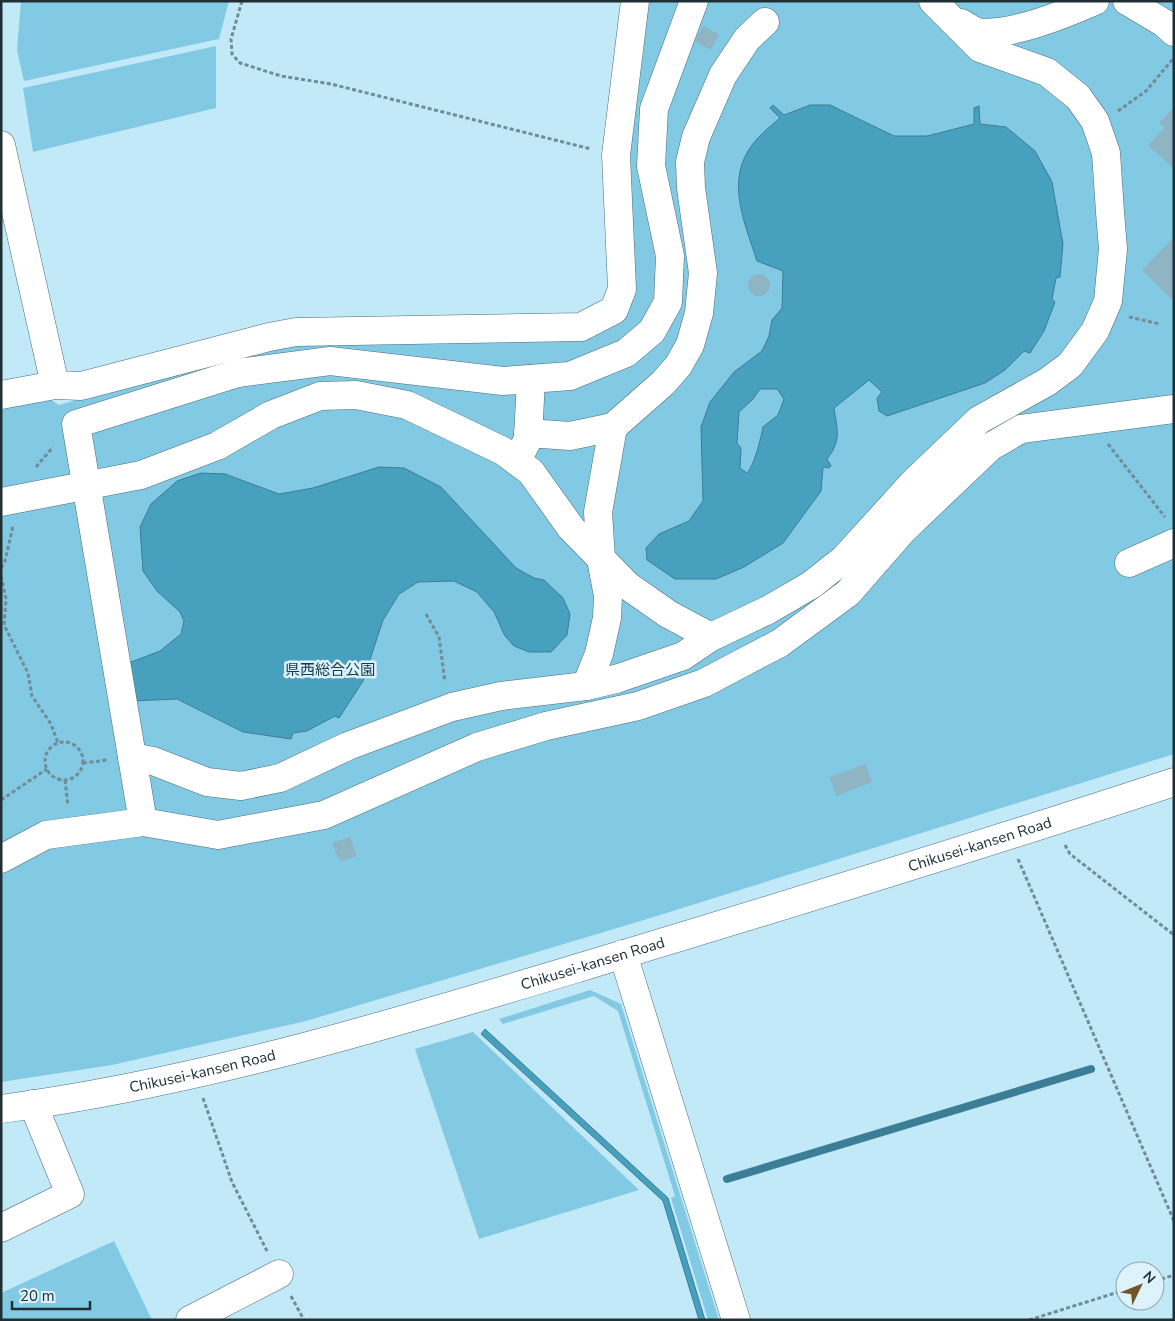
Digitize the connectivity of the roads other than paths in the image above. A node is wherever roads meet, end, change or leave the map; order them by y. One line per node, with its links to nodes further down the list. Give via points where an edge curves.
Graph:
1 (634, 1): 10 (street, via 616,155 622,289 614,310 581,327 296,332 81,386)
2 (694, 1): 9 (street, via 654,109 651,166 670,256 668,302 652,331 626,353 570,376)
3 (1094, 1): 5 (street, via 1072,12 1002,33 976,32)
4 (1127, 1): 7 (street)
5 (941, 9): 21 (street, via 980,48 1046,72 1078,96 1095,121 1106,153 1113,249 1108,301 1095,331 1070,364 1047,382 979,420 913,482 844,559 818,580 768,610)
6 (765, 22): 13 (street, via 747,39 723,75 696,137 690,162 704,274 699,314 690,344 678,366 663,383)
7 (1174, 32)
8 (1, 145): 10 (street)
9 (531, 379): 14 (street); 16 (street, via 503,381 330,361 238,373 76,424)
10 (55, 384): 11 (street)
11 (1, 395)
12 (1174, 410): 25 (street, via 1021,429 990,448 903,530 848,593 780,643 704,683 638,706 546,726 477,747 324,815 218,835)
13 (613, 427): 14 (street, via 570,436); 19 (street, via 598,512)
14 (528, 433): 15 (street)
15 (517, 462): 16 (street, via 503,451 407,405 356,396 320,396 271,415 217,446 158,469); 19 (street, via 530,472 570,528)
16 (87, 486): 17 (street); 23 (street)
17 (1, 502)
18 (1174, 543): 20 (street)
19 (601, 559): 21 (street, via 628,586 668,614); 22 (street, via 608,596 607,618 599,654)
20 (1129, 563)
21 (711, 637): 22 (street, via 682,656)
22 (586, 686): 23 (street, via 501,696 448,709 348,746 280,778 241,786 207,782 152,761)
23 (132, 757): 25 (street)
24 (1174, 782): 27 (street, Chikusei-kansen Road, via 999,840)
25 (143, 822): 26 (street, via 46,835)
26 (1, 859)
27 (623, 954): 28 (street, Chikusei-kansen Road, via 405,1020 198,1073); 33 (street)
28 (32, 1104): 29 (street, Chikusei-kansen Road); 30 (street, via 70,1194)
29 (1, 1108)
30 (1, 1228)
31 (279, 1274): 32 (street)
32 (190, 1320)
33 (736, 1320)

